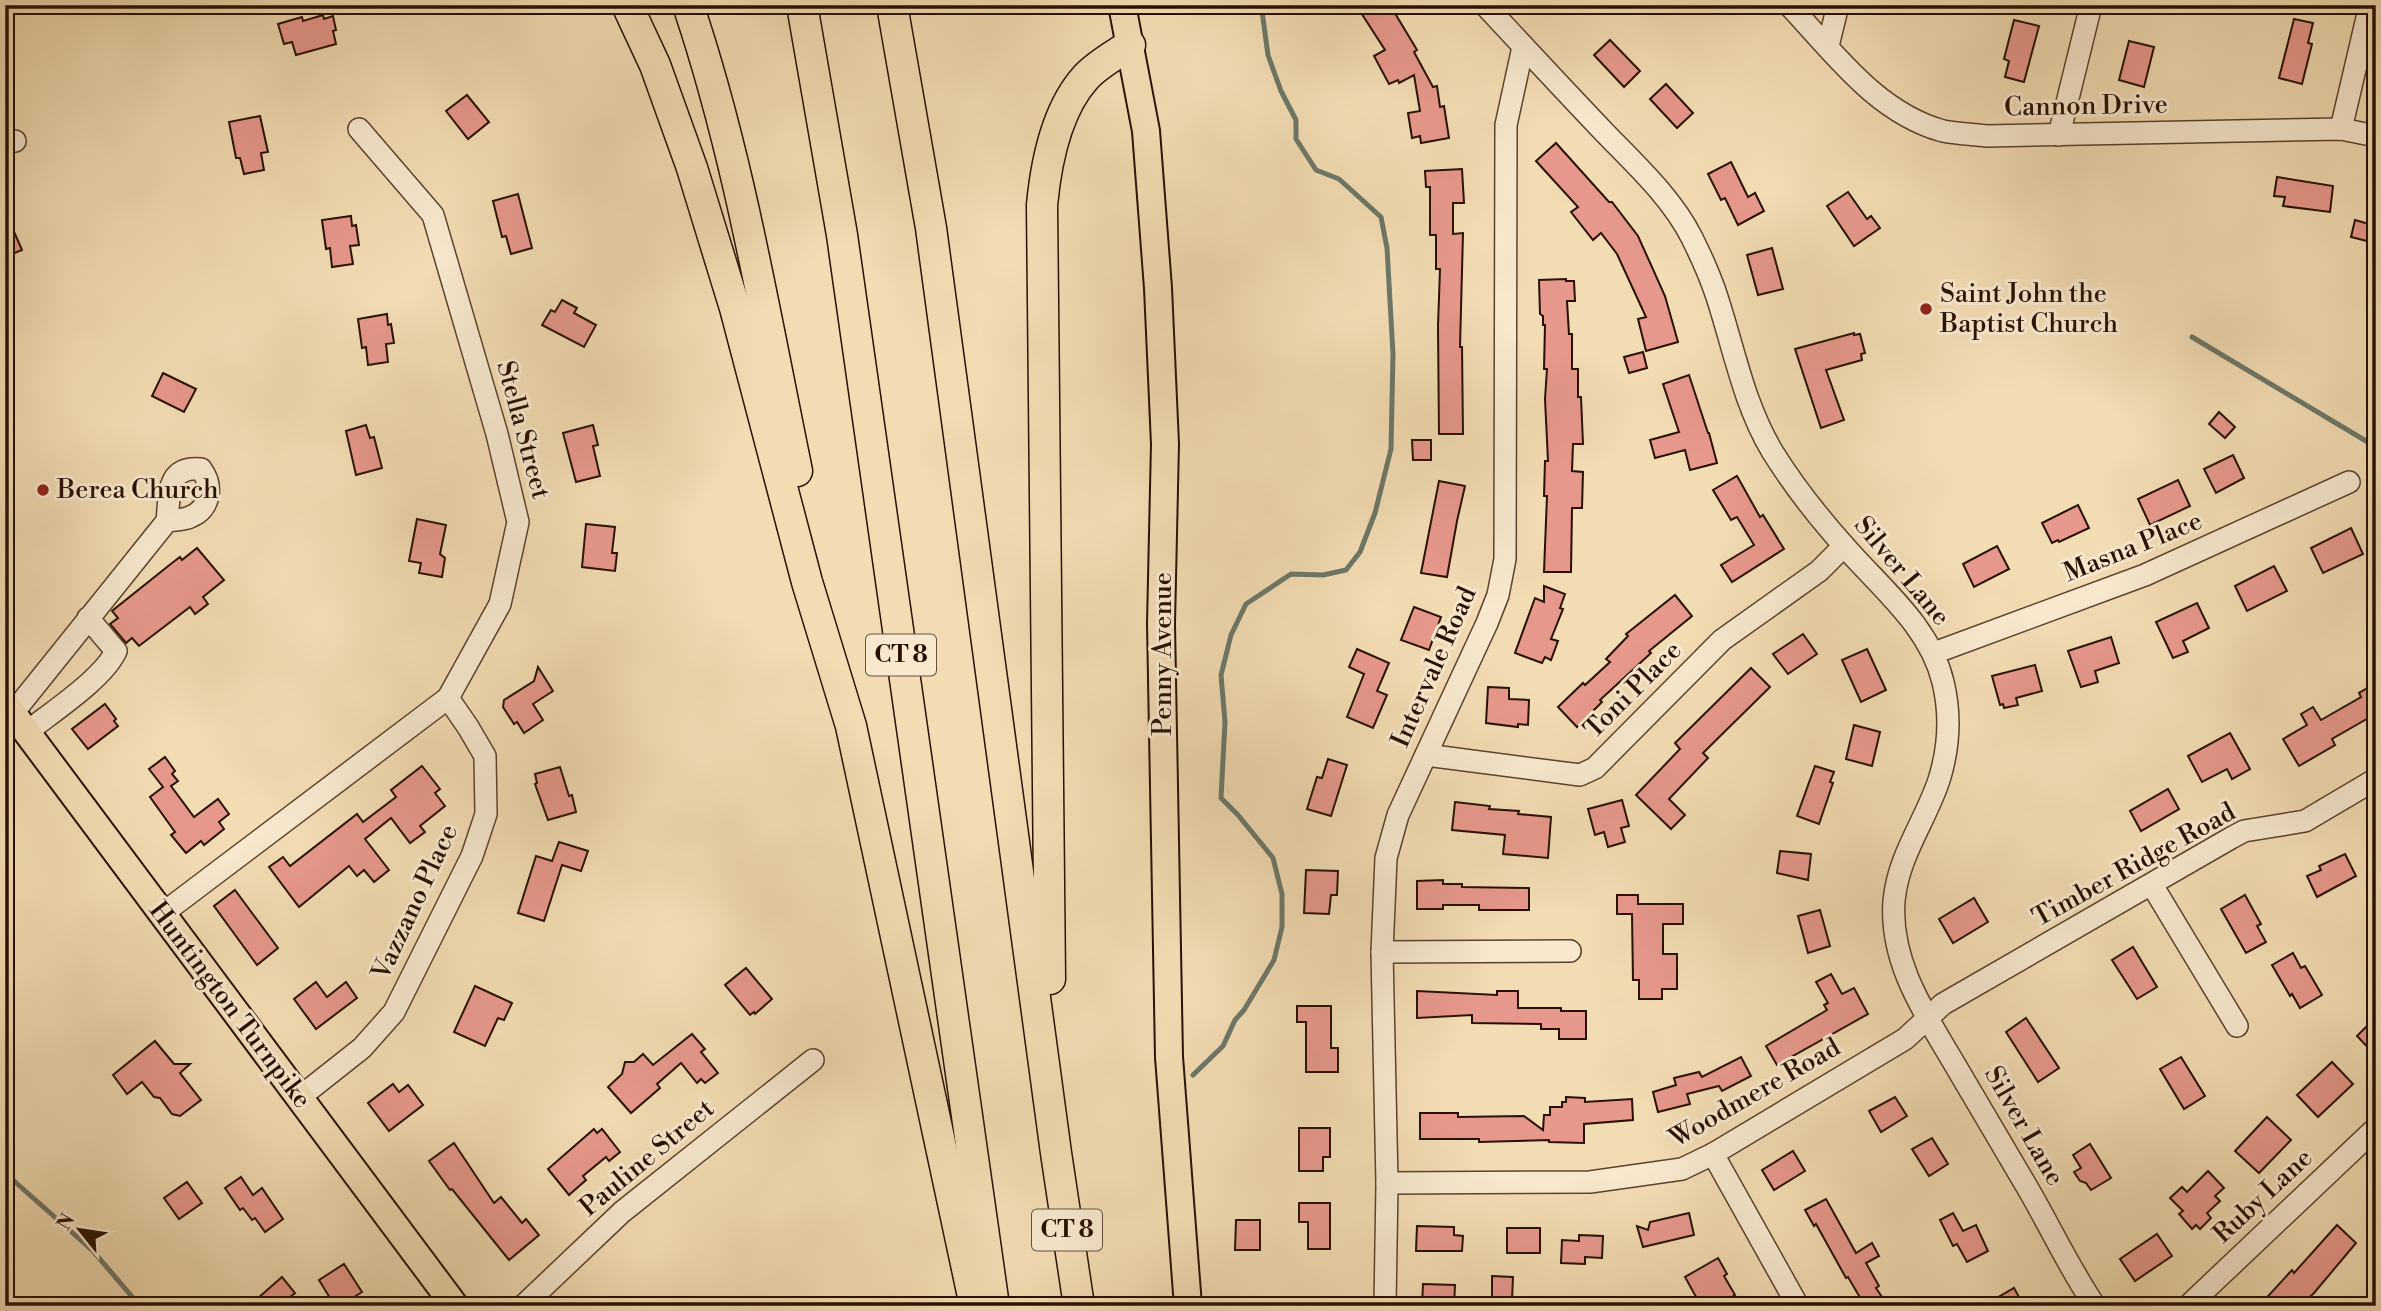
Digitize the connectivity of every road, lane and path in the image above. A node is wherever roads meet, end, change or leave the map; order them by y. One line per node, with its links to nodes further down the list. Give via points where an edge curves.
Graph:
1 (627, 5): 25 (highway, via 655,65 692,168)
2 (688, 5): 25 (highway, via 705,55 742,209)
3 (802, 5): 43 (highway, CT 8, via 842,234)
4 (892, 5): 37 (highway, CT 8, via 931,228)
5 (1122, 5): 11 (main road, Penny Avenue)
6 (1485, 5): 13 (street, Silver Lane)
7 (1790, 5): 12 (street, Cannon Drive)
8 (1838, 5): 12 (street)
9 (2091, 5): 16 (street)
10 (2370, 5): 15 (street)
11 (1130, 45): 37 (highway, via 1093,70 1070,100 1048,164 1041,218 1050,983 1060,1070); 45 (main road, Penny Avenue, via 1146,131 1158,288 1165,444 1161,624 1169,1057)
12 (1828, 46): 16 (street, Cannon Drive, via 1876,96 1943,131)
13 (1523, 47): 20 (street, Silver Lane, via 1646,175 1684,226 1716,294 1755,418 1773,453); 26 (street, Intervale Road, via 1506,125 1505,559 1487,624)
14 (359, 129): 23 (street, Stella Street, via 433,215 498,434 518,522 500,604)
15 (2340, 130): 16 (street, Cannon Drive); 17 (street, Cannon Drive)
16 (2059, 135)
17 (2376, 136)
18 (2349, 482): 22 (street, Masna Place, via 2145,575)
19 (167, 521): 21 (street)
20 (1844, 546): 22 (street, Silver Lane); 26 (street, Toni Place, via 1819,572 1722,640 1595,768 1580,775)
21 (88, 618): 24 (street); 24 (street, via 116,651 111,660 98,676)
22 (1934, 653): 32 (street, Silver Lane, via 1948,714 1948,745 1938,782 1898,874 1894,923 1898,950)
23 (448, 698): 29 (street, Stella Street); 35 (street, Vazzano Place, via 485,756 486,814 472,856 394,1012 362,1048)
24 (15, 716): 29 (main road, Huntington Turnpike)
25 (851, 726): 42 (highway)
26 (1426, 755): 31 (street, Intervale Road, via 1391,838)
27 (2376, 779): 28 (street, Timber Ridge Road, via 2305,821 2244,831)
28 (2152, 885): 32 (street, Timber Ridge Road); 33 (street)
29 (162, 914): 35 (main road, Huntington Turnpike)
30 (1570, 951): 31 (street)
31 (1382, 952): 39 (street, Intervale Road)
32 (1926, 1018): 38 (street, Woodmere Road, via 1905,1039); 48 (street, Silver Lane)
33 (2237, 1026)
34 (813, 1060): 41 (street, Pauline Street, via 622,1212)
35 (300, 1097): 40 (main road, Huntington Turnpike)
36 (2376, 1128): 49 (street, Ruby Lane)
37 (1056, 1153): 44 (highway, CT 8)
38 (1713, 1154): 39 (street, Woodmere Road, via 1682,1169 1590,1182); 47 (street)
39 (1387, 1183): 46 (street, Intervale Road)
40 (455, 1306)
41 (523, 1306)
42 (975, 1306)
43 (994, 1306)
44 (1079, 1306)
45 (1188, 1306)
46 (1385, 1306)
47 (1798, 1306)
48 (2095, 1306)
49 (2188, 1306)

